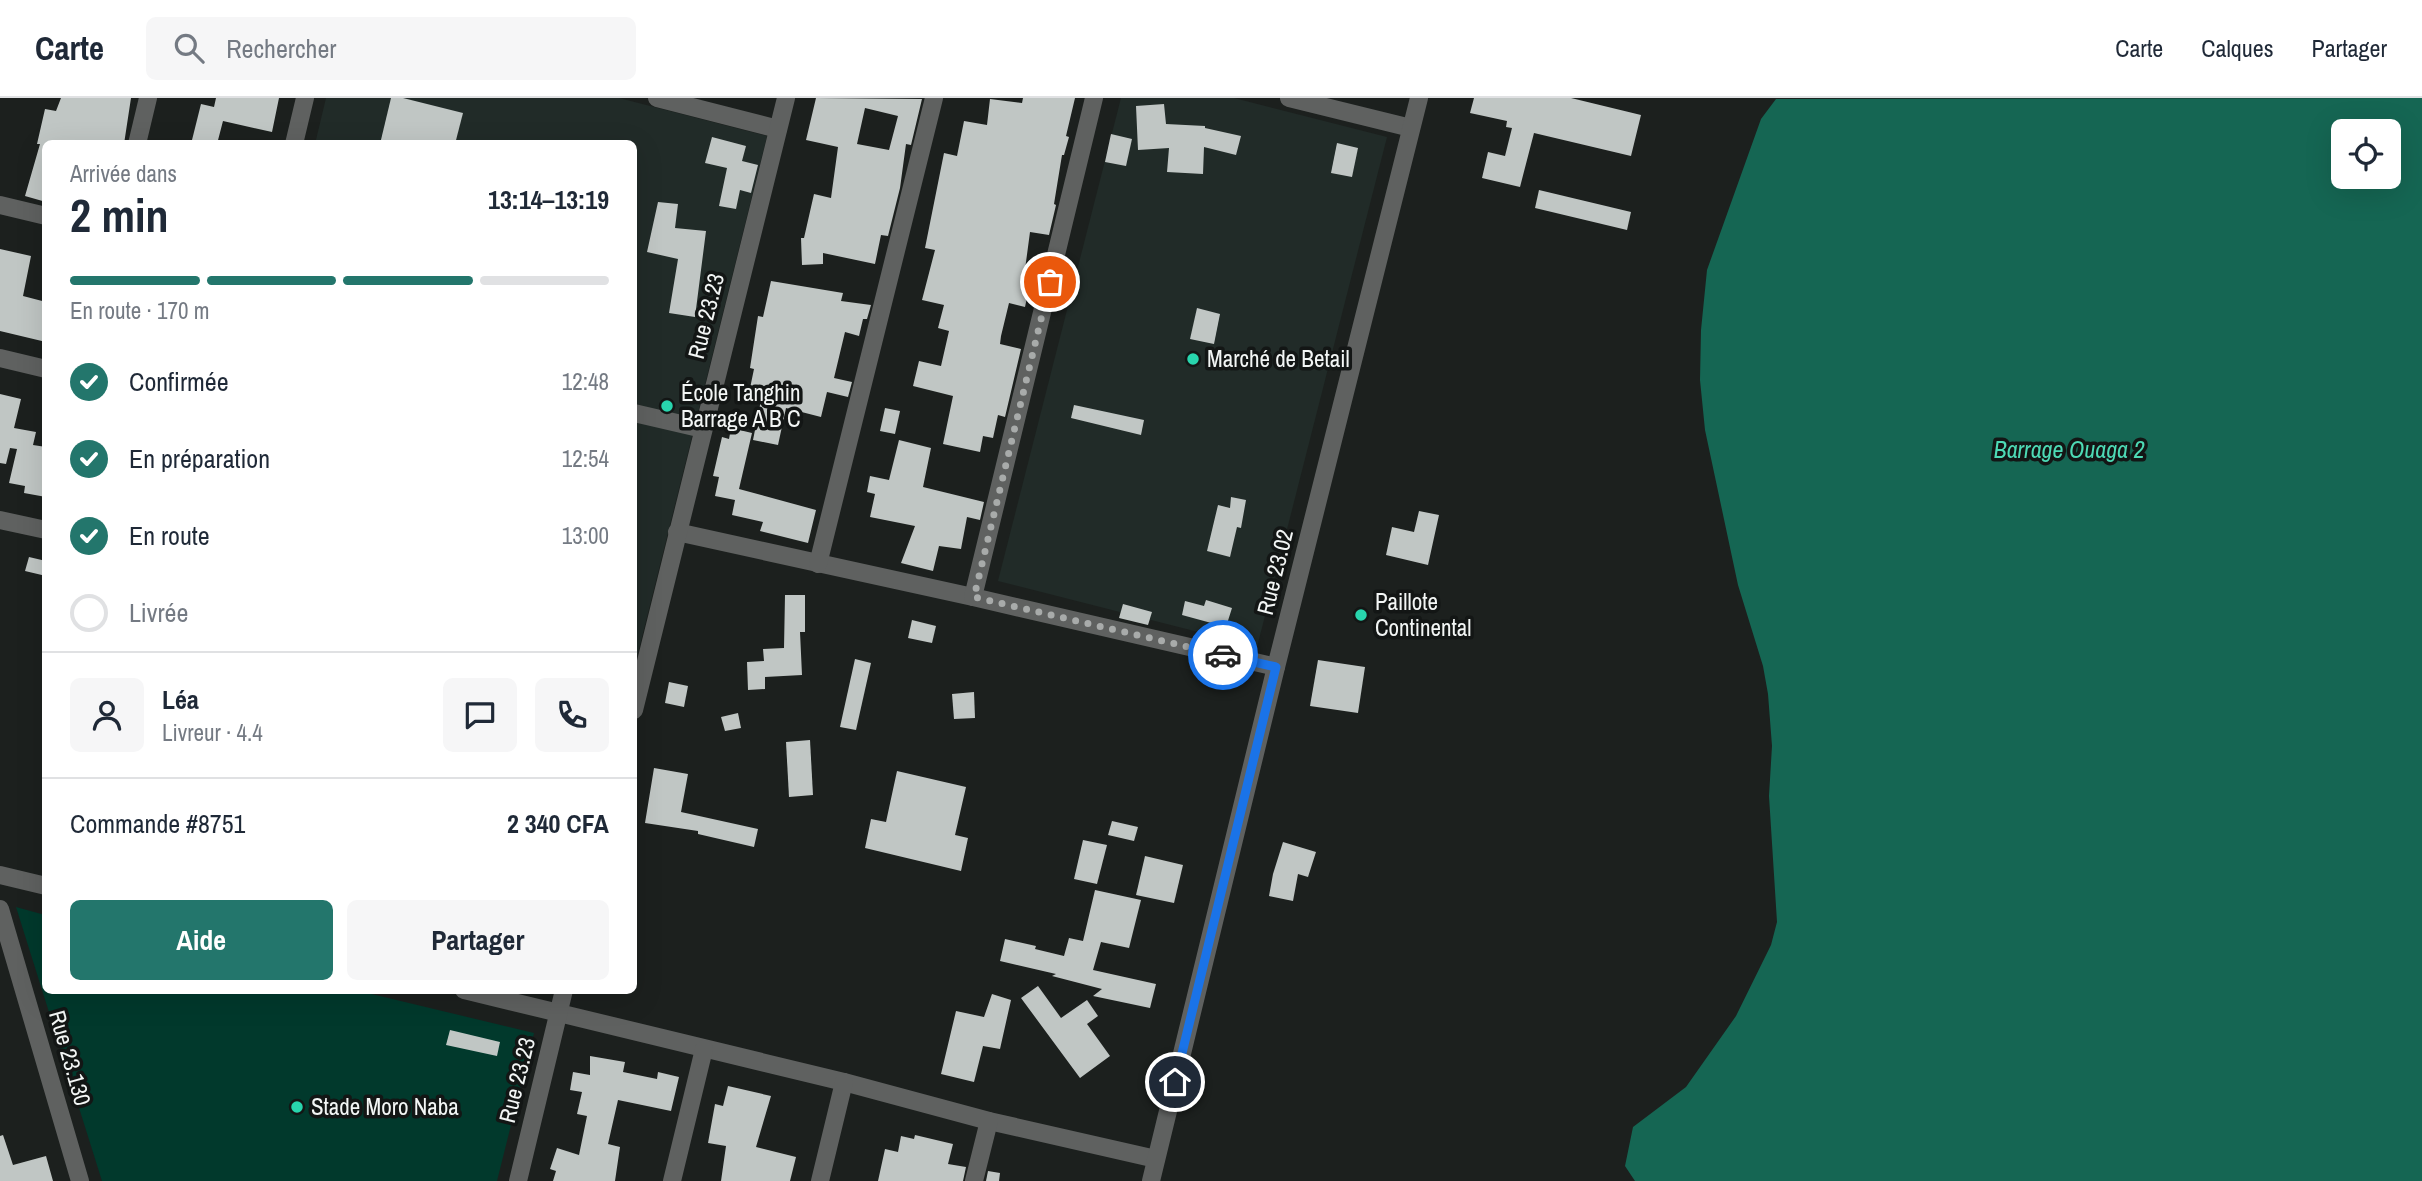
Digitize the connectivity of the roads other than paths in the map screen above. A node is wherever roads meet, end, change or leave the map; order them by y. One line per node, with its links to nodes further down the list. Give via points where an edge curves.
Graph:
1 (148, 98): 11 (street)
2 (305, 98): 12 (street)
3 (657, 98): 10 (street)
4 (786, 98): 10 (street, Rue 23.23)
5 (934, 98): 22 (street)
6 (1094, 98): 23 (street)
7 (1289, 98): 9 (street)
8 (1419, 98): 9 (street, Rue 23.02)
9 (1411, 128): 24 (street, Rue 23.02)
10 (778, 129): 18 (street, Rue 23.23)
11 (138, 140)
12 (295, 140)
13 (0, 205): 14 (street)
14 (42, 215)
15 (0, 358): 16 (street)
16 (42, 368)
17 (637, 415): 18 (street)
18 (703, 429): 21 (street, Rue 23.23)
19 (0, 520): 20 (street)
20 (42, 529)
21 (677, 532): 22 (street); 25 (street, Rue 23.23)
22 (818, 564): 23 (street)
23 (974, 597): 24 (street)
24 (1276, 667): 35 (street, Rue 23.02)
25 (637, 698)
26 (0, 875): 27 (street)
27 (42, 885)
28 (0, 909): 36 (street, Rue 23.130)
29 (480, 994): 31 (street)
30 (563, 994): 31 (street, Rue 23.23)
31 (558, 1014): 32 (street); 37 (street, Rue 23.23)
32 (704, 1049): 33 (street); 38 (street)
33 (845, 1082): 34 (street); 39 (street)
34 (989, 1121): 35 (street); 40 (street)
35 (1156, 1159): 41 (street, Rue 23.02)
36 (80, 1181)
37 (518, 1181)
38 (672, 1181)
39 (820, 1181)
40 (974, 1181)
41 (1151, 1181)

